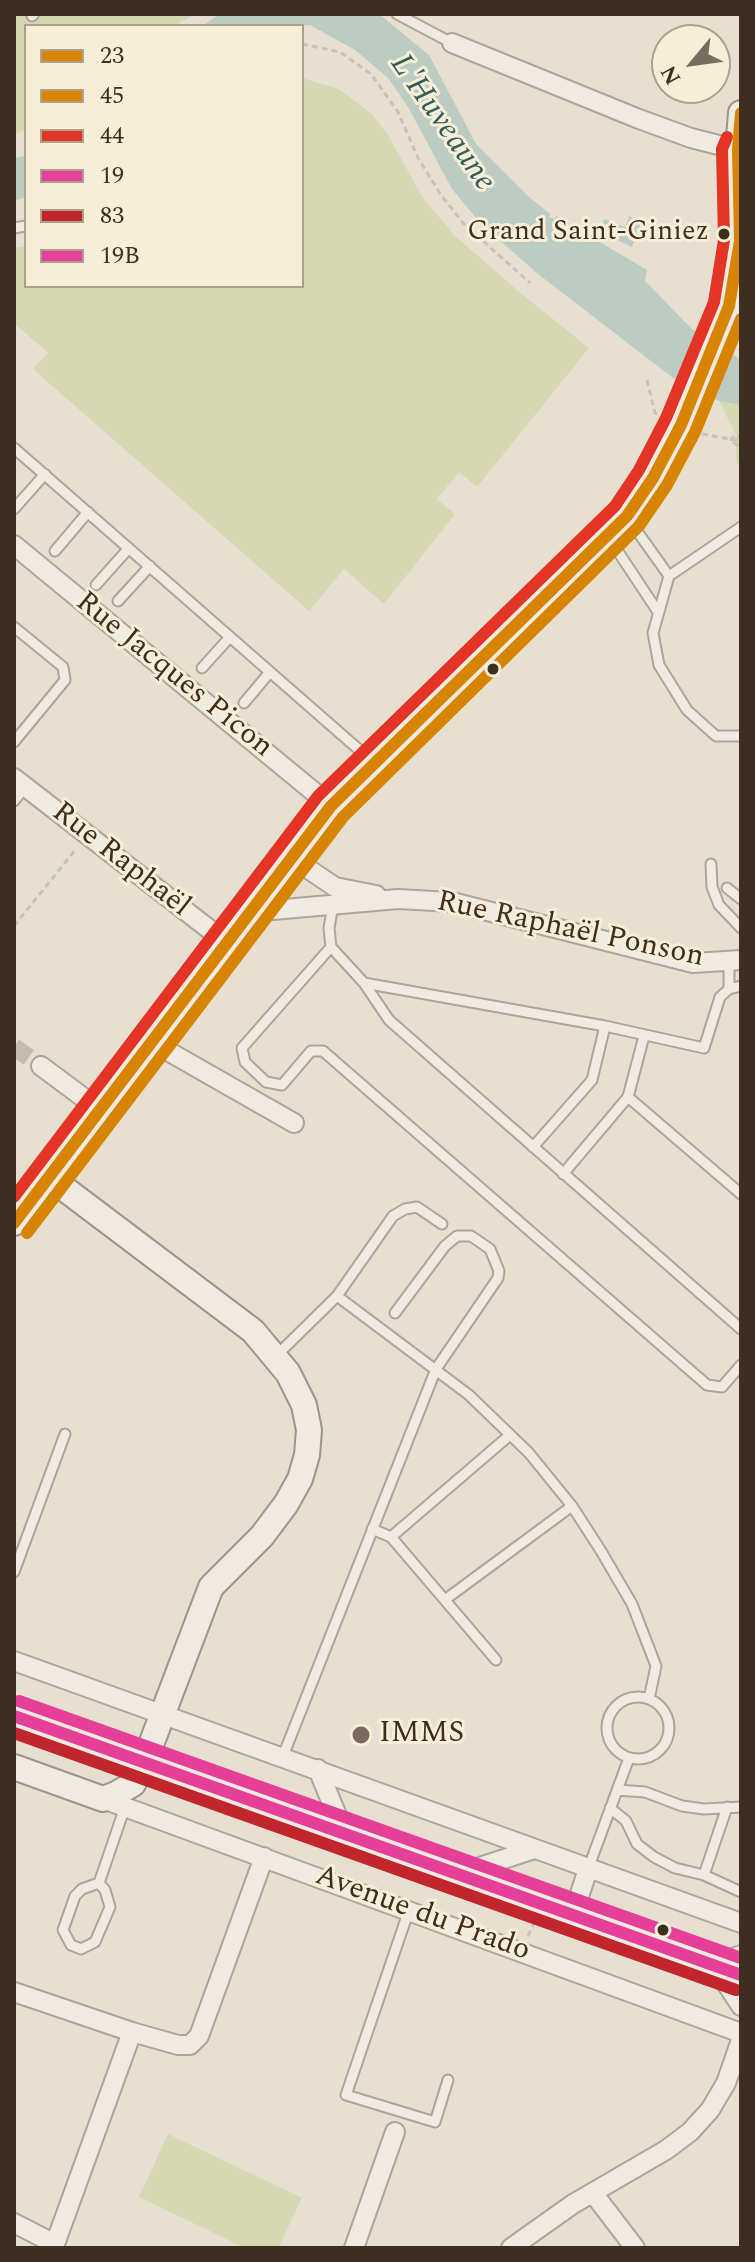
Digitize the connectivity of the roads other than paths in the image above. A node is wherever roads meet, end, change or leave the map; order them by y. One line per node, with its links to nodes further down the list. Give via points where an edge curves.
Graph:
1 (397, 14): 2 (lane)
2 (452, 43): 4 (street, via 639,119)
3 (741, 113): 4 (street)
4 (740, 151): 5 (street)
5 (741, 240): 10 (street, via 729,306 695,390 672,444)
6 (14, 448): 7 (lane)
7 (45, 474): 8 (lane); 9 (lane)
8 (14, 509)
9 (88, 512): 14 (lane); 15 (lane)
10 (627, 516): 12 (street); 17 (lane)
11 (741, 527): 17 (lane)
12 (607, 535): 20 (lane); 28 (street)
13 (14, 545): 30 (street, Rue Jacques Picon)
14 (129, 548): 16 (lane); 18 (lane)
15 (55, 551)
16 (150, 566): 19 (lane); 22 (lane)
17 (669, 576): 20 (lane)
18 (96, 585)
19 (118, 601)
20 (658, 612): 26 (lane, via 653,633 659,665 687,710 716,736)
21 (14, 627): 27 (lane, via 63,667 65,680)
22 (230, 637): 23 (lane); 24 (lane)
23 (202, 668)
24 (270, 672): 25 (lane); 28 (lane)
25 (244, 703)
26 (741, 736)
27 (14, 742)
28 (374, 763): 30 (street)
29 (18, 789): 38 (street, Rue Raphaël)
30 (331, 806): 31 (street)
31 (292, 858): 34 (street); 36 (street)
32 (711, 864): 37 (lane, via 719,905)
33 (727, 888): 35 (lane)
34 (334, 896): 36 (street, Rue Raphaël Ponson); 39 (lane); 40 (street, Rue Raphaël Ponson, via 452,902 693,963)
35 (741, 899)
36 (250, 912): 38 (street)
37 (741, 928)
38 (227, 943): 46 (street)
39 (331, 947): 41 (lane); 61 (lane, via 242,1048 245,1062 266,1082 282,1085 311,1051 323,1051 707,1385 722,1387)
40 (735, 961): 43 (lane)
41 (364, 983): 44 (lane); 51 (lane, via 389,1020)
42 (741, 986): 43 (lane)
43 (729, 989): 45 (lane, via 720,997 704,1048)
44 (605, 1026): 45 (lane); 51 (lane, via 592,1080)
45 (644, 1036): 48 (lane)
46 (152, 1042): 49 (street); 50 (street)
47 (41, 1066): 49 (street)
48 (628, 1097): 52 (lane); 54 (lane)
49 (100, 1110): 53 (street)
50 (294, 1123)
51 (533, 1147): 52 (lane)
52 (563, 1174): 59 (lane)
53 (49, 1177): 55 (street); 60 (street, via 253,1331)
54 (741, 1194)
55 (14, 1223)
56 (442, 1224): 57 (lane, via 417,1207 393,1216)
57 (337, 1296): 60 (lane); 62 (lane)
58 (395, 1313): 62 (lane, via 457,1236 471,1236 490,1249 498,1278)
59 (741, 1329)
60 (276, 1356): 73 (street, via 304,1405 309,1430 300,1479 262,1536 211,1587)
61 (741, 1365)
62 (436, 1369): 64 (lane); 66 (lane)
63 (65, 1434): 68 (lane)
64 (510, 1435): 65 (lane); 67 (lane)
65 (572, 1506): 69 (lane); 72 (lane, via 632,1604 656,1666)
66 (372, 1529): 67 (lane); 75 (lane)
67 (391, 1537): 69 (lane)
68 (14, 1572)
69 (446, 1599): 70 (lane)
70 (496, 1660)
71 (14, 1661): 73 (street)
72 (649, 1699): 76 (lane, via 665,1712 669,1733 650,1757); 76 (lane, via 624,1700 608,1718 610,1743)
73 (161, 1713): 75 (street); 77 (street)
74 (14, 1716): 77 (street, Avenue du Prado)
75 (283, 1756): 79 (street)
76 (629, 1758): 80 (lane)
77 (144, 1763): 81 (street); 85 (street, Avenue du Prado)
78 (14, 1767): 81 (street, Avenue du Prado)
79 (318, 1769): 85 (street, Avenue du Prado); 86 (street)
80 (617, 1790): 82 (lane, via 645,1792 682,1806); 84 (lane)
81 (114, 1803): 87 (street, Avenue du Prado); 91 (lane)
82 (727, 1807): 83 (lane); 90 (lane)
83 (741, 1807)
84 (610, 1808): 88 (lane); 90 (lane, via 654,1857)
85 (344, 1833): 89 (street, Avenue du Prado)
86 (534, 1849): 88 (street); 89 (street, Avenue du Prado)
87 (264, 1857): 93 (street, Avenue du Prado); 101 (street, via 199,2036 190,2045 178,2045)
88 (588, 1869): 94 (street, Avenue du Prado); 95 (street)
89 (456, 1875): 94 (street, Avenue du Prado)
90 (704, 1875): 92 (lane)
91 (99, 1883): 91 (lane, via 75,1896 63,1930 71,1945 81,1949 95,1942 110,1907)
92 (741, 1892)
93 (409, 1910): 102 (street, Avenue du Prado); 104 (lane, via 346,2095 435,2122)
94 (573, 1915): 97 (street, Avenue du Prado)
95 (741, 1923)
96 (741, 1955): 97 (street)
97 (714, 1965): 98 (street, Avenue du Prado); 100 (street)
98 (741, 1975)
99 (14, 1992): 101 (street)
100 (741, 2006)
101 (132, 2032): 107 (street, via 55,2244)
102 (741, 2033)
103 (741, 2040): 106 (street, via 726,2083 690,2132)
104 (448, 2080)
105 (395, 2132): 108 (street)
106 (593, 2193): 109 (street); 110 (street)
107 (14, 2223)
108 (354, 2248)
109 (511, 2248)
110 (635, 2248)

